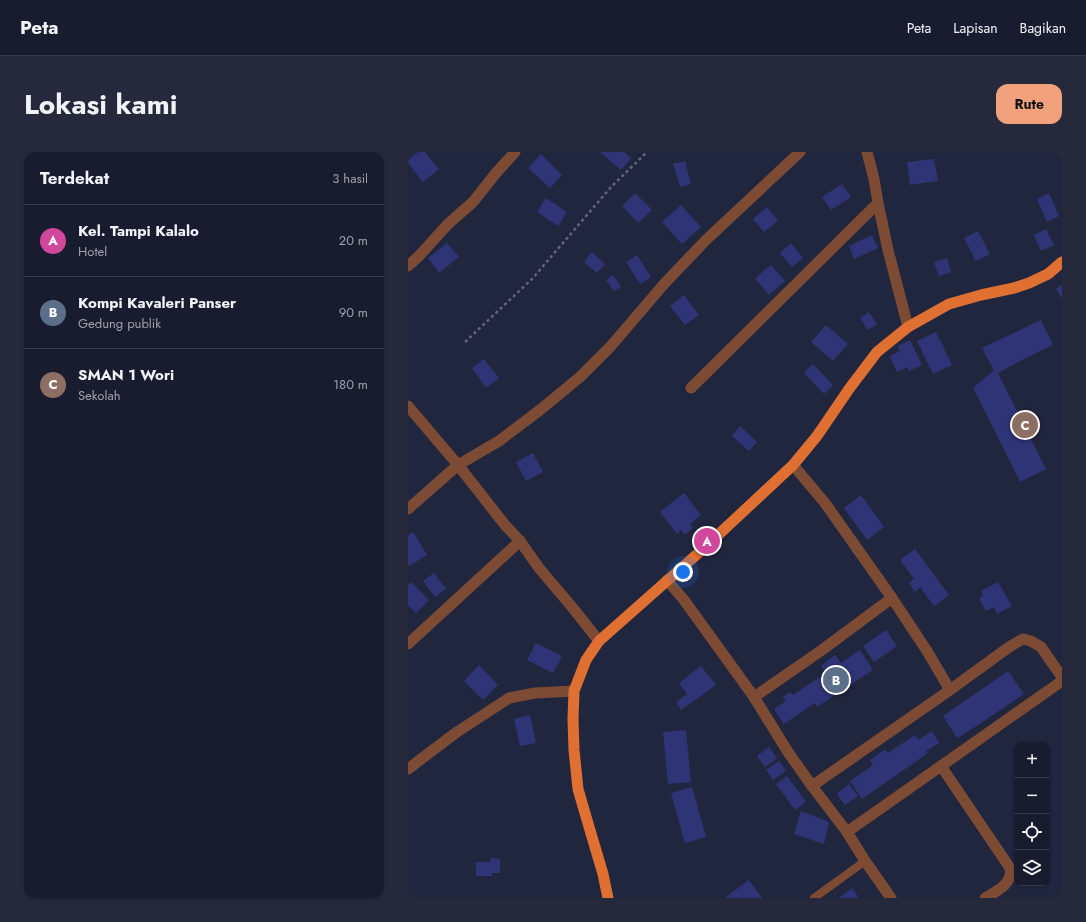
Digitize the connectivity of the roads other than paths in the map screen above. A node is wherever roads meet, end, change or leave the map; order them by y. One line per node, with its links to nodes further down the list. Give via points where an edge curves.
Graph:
1 (515, 152): 6 (street, via 473,202)
2 (800, 152): 10 (street, via 706,240 580,377 499,441)
3 (867, 152): 4 (street)
4 (878, 203): 7 (street); 8 (street)
5 (1062, 262): 7 (highway, via 1048,274 1029,283 949,304)
6 (408, 266)
7 (908, 327): 11 (highway, via 877,352)
8 (691, 388)
9 (408, 406): 10 (street)
10 (458, 465): 12 (street); 13 (street)
11 (793, 465): 14 (highway); 15 (street, via 826,503)
12 (408, 509)
13 (520, 541): 16 (street); 17 (street)
14 (667, 580): 16 (highway); 22 (street)
15 (892, 598): 20 (street); 22 (street)
16 (599, 641): 21 (highway, via 586,660)
17 (408, 644)
18 (1062, 678): 20 (street, via 1041,647 1024,639)
19 (1062, 681): 23 (street)
20 (950, 690): 25 (street)
21 (574, 691): 24 (street, via 535,693 509,698 457,732); 28 (highway, via 574,750 578,789)
22 (754, 697): 25 (street)
23 (941, 766): 26 (street); 31 (street, via 1010,868 1011,873 1006,885)
24 (408, 769)
25 (812, 786): 26 (street)
26 (847, 832): 27 (street)
27 (865, 861): 29 (lane); 30 (street)
28 (608, 898)
29 (814, 898)
30 (891, 898)
31 (985, 898)

